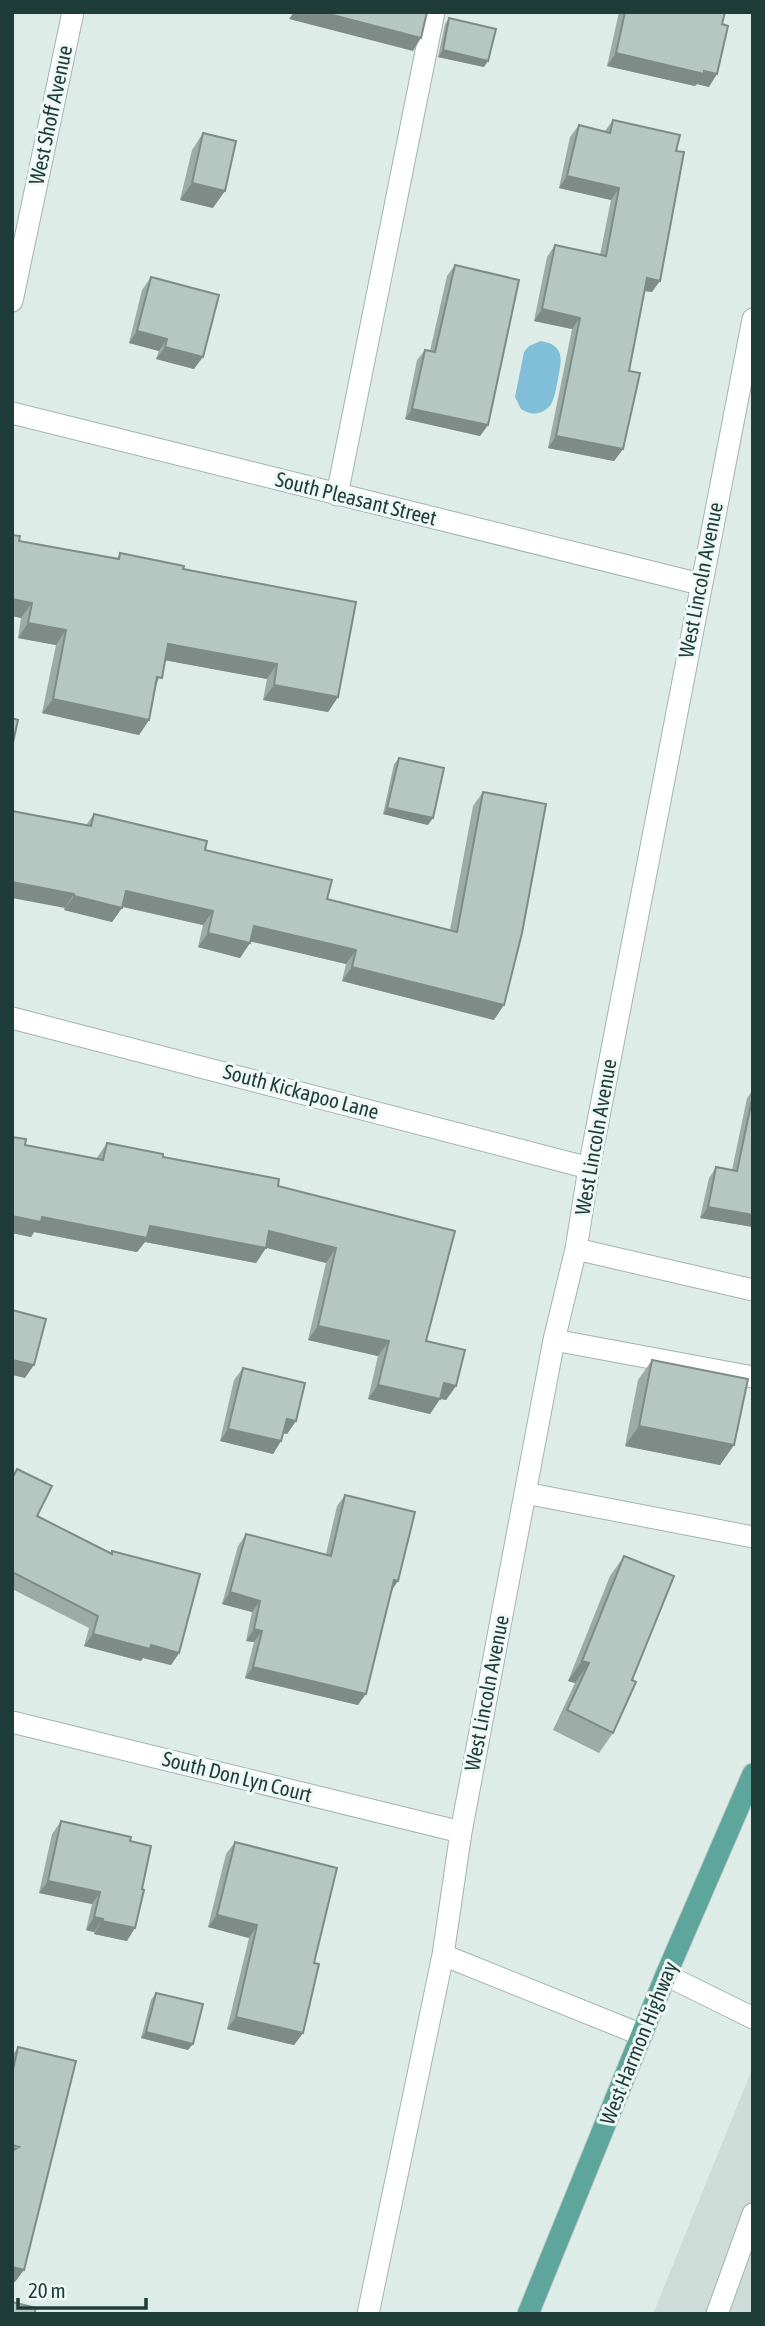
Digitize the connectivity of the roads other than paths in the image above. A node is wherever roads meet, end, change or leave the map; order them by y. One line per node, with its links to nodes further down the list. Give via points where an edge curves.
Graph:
1 (73, 12): 3 (street, West Shoff Avenue)
2 (434, 12): 6 (street)
3 (12, 301)
4 (753, 319): 7 (street, West Lincoln Avenue)
5 (12, 412): 6 (street, South Pleasant Street)
6 (337, 495): 7 (street, South Pleasant Street)
7 (700, 584): 9 (street, West Lincoln Avenue)
8 (12, 1018): 9 (street, South Kickapoo Lane)
9 (589, 1168): 10 (street, West Lincoln Avenue)
10 (576, 1249): 11 (street); 12 (street, West Lincoln Avenue)
11 (753, 1290)
12 (554, 1340): 13 (street); 14 (street, West Lincoln Avenue)
13 (753, 1377)
14 (524, 1493): 15 (street); 18 (street, West Lincoln Avenue)
15 (753, 1537)
16 (12, 1722): 18 (street, South Don Lyn Court)
17 (753, 1774): 20 (main road, West Harmon Highway)
18 (461, 1832): 19 (street, West Lincoln Avenue)
19 (443, 1955): 22 (street); 24 (street, West Lincoln Avenue)
20 (666, 1975): 21 (street); 22 (main road, West Harmon Highway)
21 (753, 2018)
22 (642, 2035): 25 (main road, West Harmon Highway)
23 (753, 2214): 26 (street)
24 (368, 2314)
25 (528, 2314)
26 (717, 2314)

